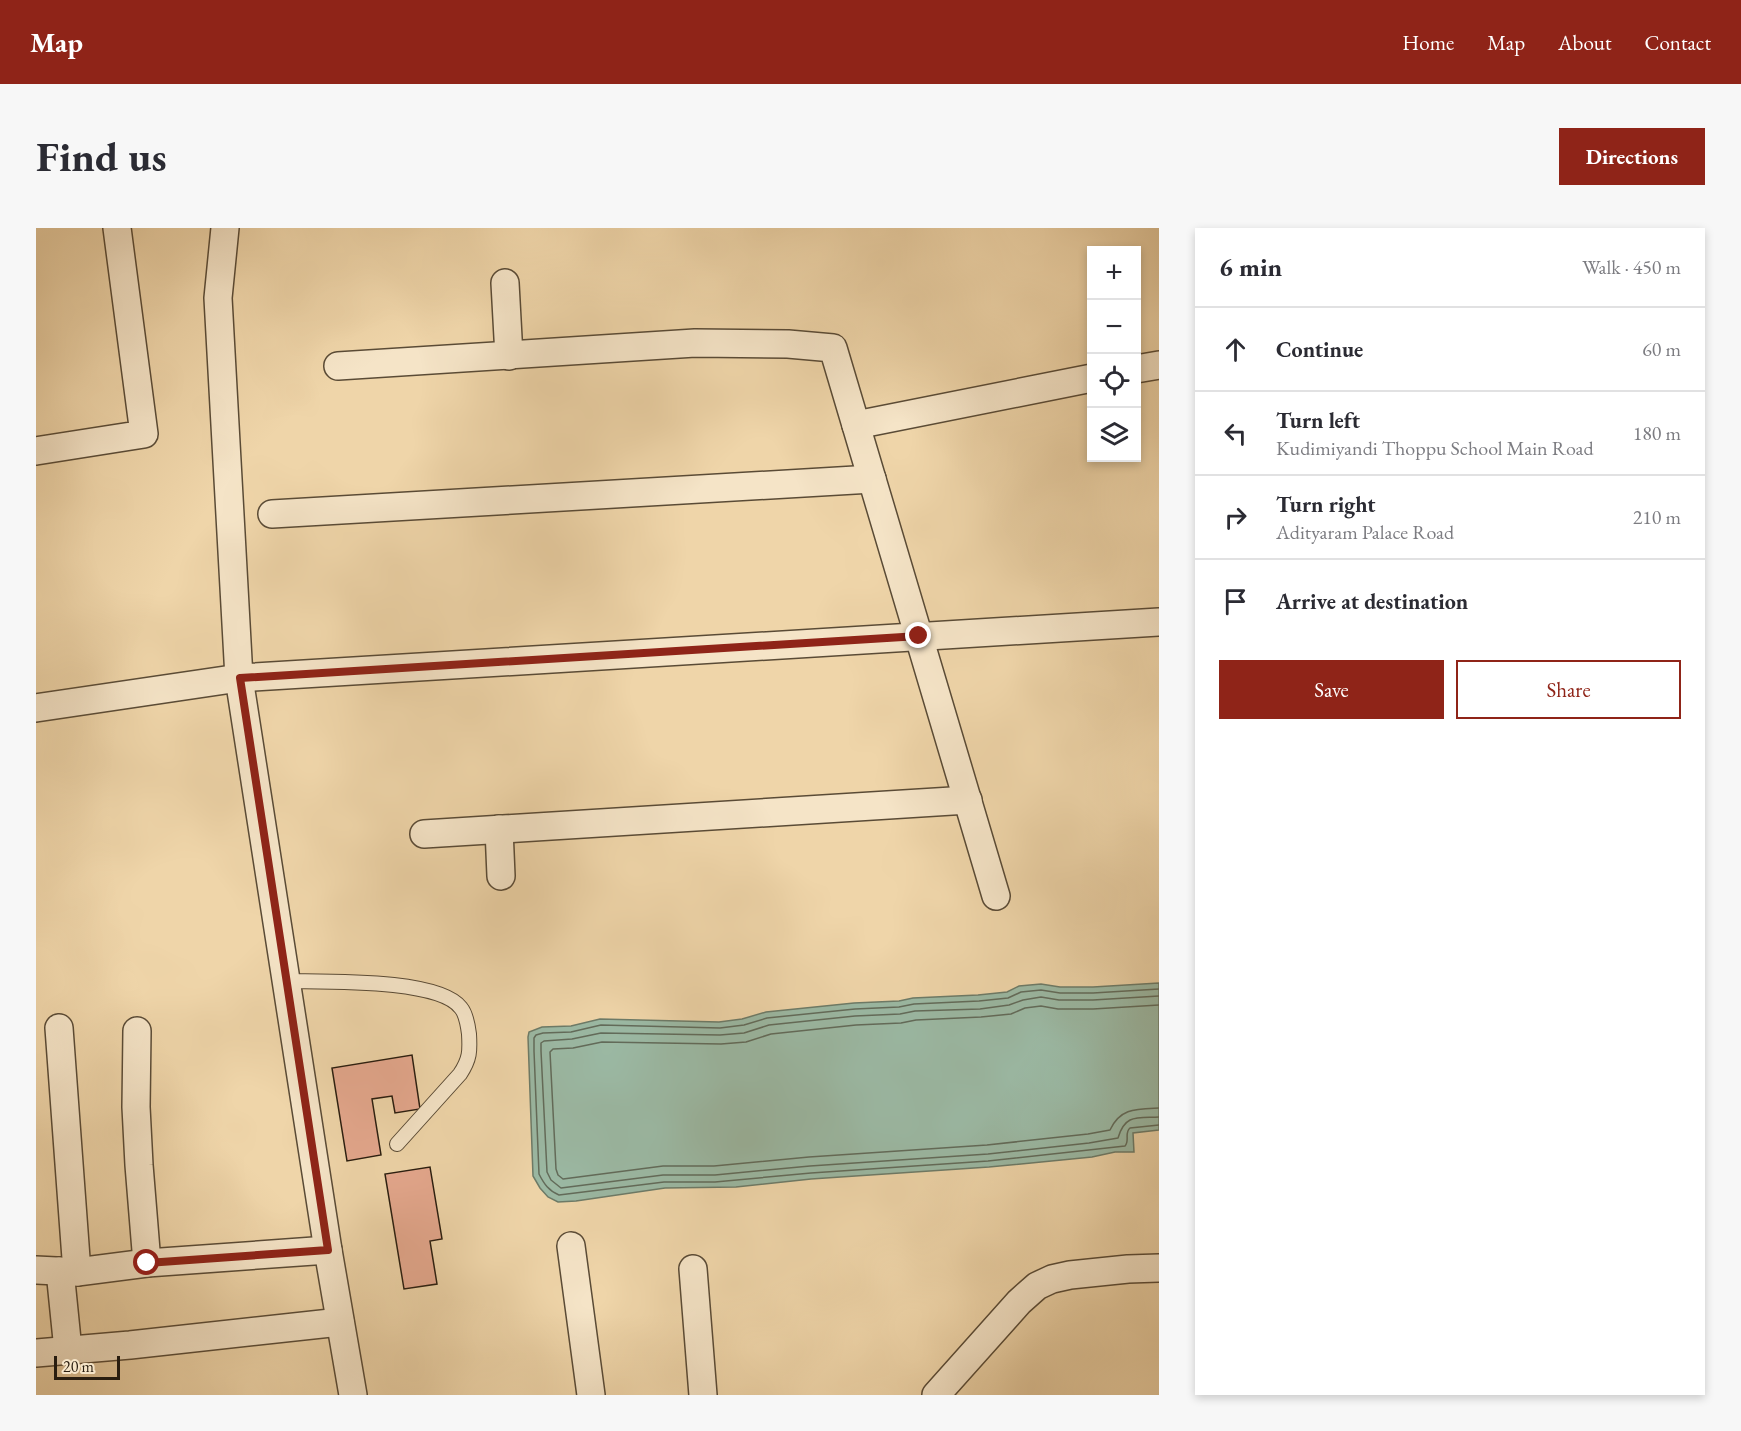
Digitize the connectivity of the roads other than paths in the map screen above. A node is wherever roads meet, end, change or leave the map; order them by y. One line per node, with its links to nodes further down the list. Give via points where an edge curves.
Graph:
1 (117, 228): 10 (street, via 144,434)
2 (225, 228): 15 (street, via 218,298)
3 (504, 283): 4 (street)
4 (509, 356): 6 (street); 9 (street, via 695,343 833,348)
5 (1159, 365): 7 (street)
6 (338, 366)
7 (1141, 368)
8 (1087, 379): 9 (street)
9 (856, 425): 11 (street)
10 (36, 451)
11 (872, 479): 12 (street); 14 (street)
12 (272, 514)
13 (1159, 622): 14 (street)
14 (919, 636): 15 (street); 17 (street)
15 (240, 678): 16 (street); 22 (street)
16 (36, 708)
17 (968, 800): 18 (street); 21 (street)
18 (499, 829): 19 (street); 20 (street)
19 (424, 834)
20 (501, 876)
21 (996, 896)
22 (286, 981): 25 (lane, via 423,989 447,996 462,1008 468,1025 467,1063); 27 (street)
23 (59, 1028): 31 (street)
24 (137, 1031): 28 (street, via 136,1107)
25 (397, 1143)
26 (572, 1246): 36 (street)
27 (328, 1250): 28 (street); 32 (street)
28 (147, 1263): 31 (street)
29 (1159, 1268): 38 (street, via 1070,1275 1037,1286)
30 (693, 1269): 37 (street)
31 (58, 1271): 33 (street)
32 (340, 1322): 33 (street); 35 (street)
33 (68, 1350): 34 (street)
34 (36, 1353)
35 (353, 1395)
36 (591, 1395)
37 (703, 1395)
38 (936, 1395)

